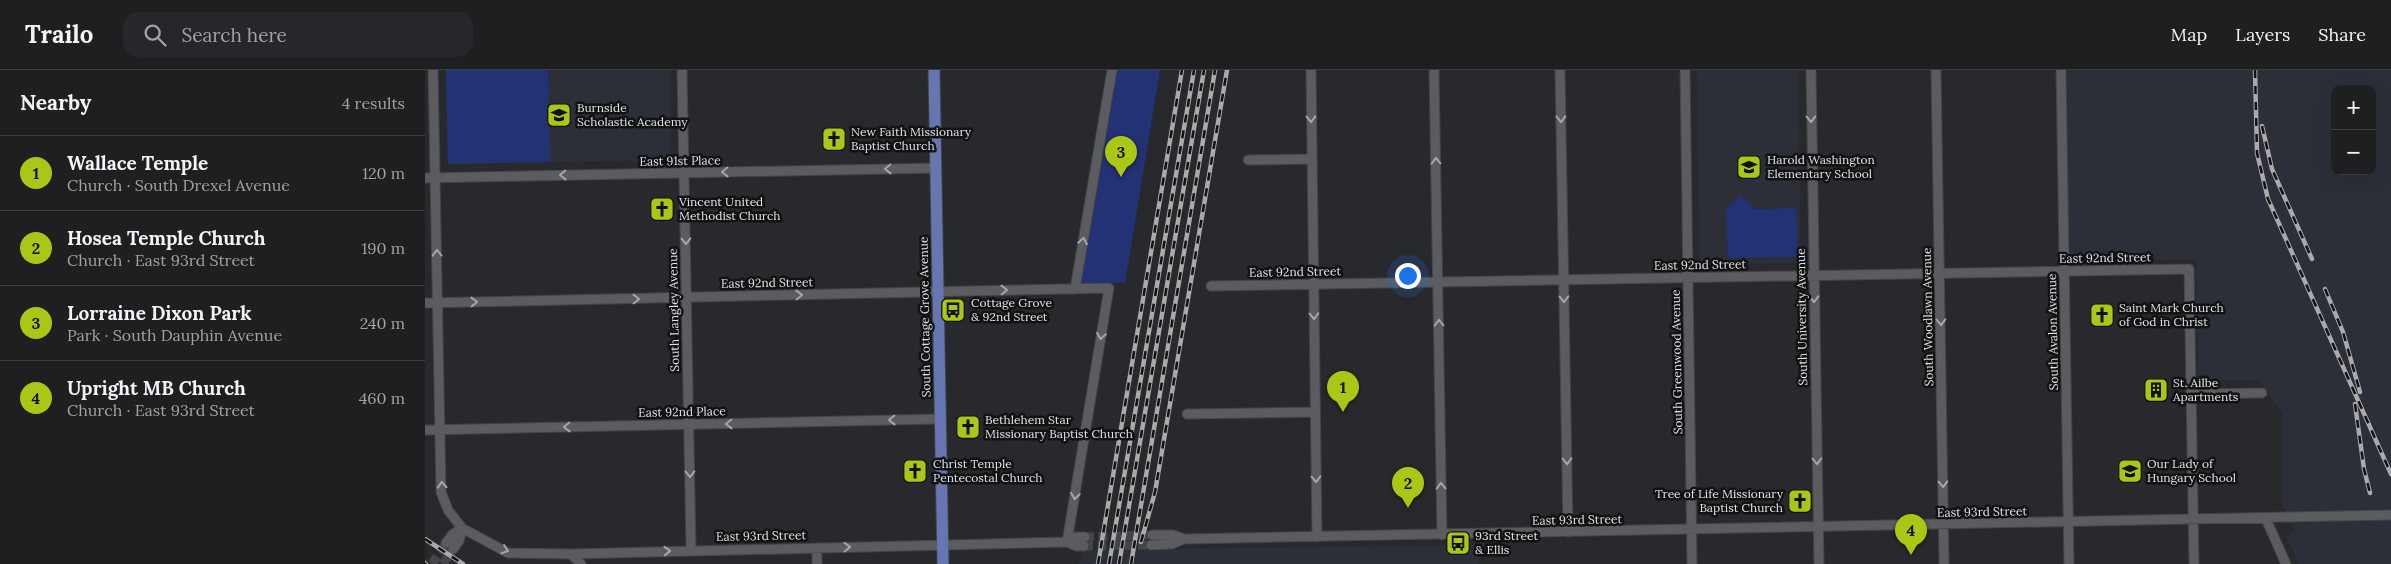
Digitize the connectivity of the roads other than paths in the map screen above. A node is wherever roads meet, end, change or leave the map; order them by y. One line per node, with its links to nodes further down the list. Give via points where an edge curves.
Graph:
1 (433, 70): 17 (street)
2 (683, 70): 15 (street, South Langley Avenue)
3 (934, 70): 14 (main road, South Cottage Grove Avenue)
4 (1113, 70): 26 (street, one-way to 4)
5 (1311, 70): 12 (street, one-way to 12)
6 (1434, 70): 23 (street, one-way to 6)
7 (1560, 70): 22 (street, one-way to 22)
8 (1685, 70): 21 (street, South Greenwood Avenue)
9 (1811, 70): 20 (street, South University Avenue, one-way to 20)
10 (1935, 70): 19 (street, South Woodlawn Avenue)
11 (2061, 70): 18 (street, South Avalon Avenue)
12 (1312, 159): 13 (street); 24 (street)
13 (1248, 160)
14 (937, 168): 15 (street, East 91st Place, one-way to 15); 27 (main road, South Cottage Grove Avenue)
15 (684, 173): 17 (street, East 91st Place, one-way to 17); 28 (street, South Langley Avenue, one-way to 28)
16 (425, 178): 17 (street, East 91st Place)
17 (435, 178): 30 (street, one-way to 17)
18 (2064, 271): 19 (street, East 92nd Street); 32 (street, East 92nd Street, via 2189,269); 42 (street, South Avalon Avenue)
19 (1940, 273): 20 (street, East 92nd Street); 43 (street, South Woodlawn Avenue, one-way to 43)
20 (1814, 276): 21 (street, East 92nd Street); 45 (street, South University Avenue, one-way to 45)
21 (1688, 278): 22 (street, East 92nd Street); 46 (street, South Greenwood Avenue)
22 (1563, 280): 23 (street, East 92nd Street); 47 (street, one-way to 47)
23 (1438, 282): 24 (street, East 92nd Street); 48 (street, one-way to 23)
24 (1313, 284): 25 (street, East 92nd Street); 33 (street, one-way to 33)
25 (1211, 286)
26 (1075, 289): 27 (street, East 92nd Street, one-way to 26); 52 (street, East 92nd Street, one-way to 52, via 1109,288)
27 (938, 292): 28 (street, East 92nd Street, one-way to 27); 35 (main road, South Cottage Grove Avenue)
28 (687, 298): 30 (street, East 92nd Street, one-way to 28); 36 (street, South Langley Avenue)
29 (425, 303): 30 (street, East 92nd Street)
30 (438, 303): 38 (street)
31 (2261, 393): 32 (street)
32 (2191, 394): 41 (street)
33 (1315, 412): 34 (street); 49 (street, one-way to 49)
34 (1187, 414)
35 (940, 419): 36 (street, East 92nd Place, one-way to 36); 53 (main road, South Cottage Grove Avenue)
36 (689, 425): 38 (street, East 92nd Place, one-way to 38); 56 (street, South Langley Avenue, one-way to 56)
37 (425, 430): 38 (street, East 92nd Place)
38 (440, 430): 44 (street, one-way to 38, via 448,510 441,492)
39 (2391, 515): 40 (street, East 93rd Street)
40 (2266, 519): 41 (street, East 93rd Street); 66 (street)
41 (2193, 520): 42 (street, East 93rd Street); 65 (street)
42 (2069, 522): 43 (street, East 93rd Street); 64 (street, South Avalon Avenue)
43 (1944, 525): 45 (street, East 93rd Street); 63 (street, South Woodlawn Avenue)
44 (462, 528): 54 (street, via 459,541); 57 (street, East 93rd Street, one-way to 57, via 508,553)
45 (1818, 528): 46 (street, East 93rd Street); 62 (street, South University Avenue)
46 (1692, 530): 47 (street, East 93rd Street); 61 (street, South Greenwood Avenue)
47 (1568, 532): 48 (street, East 93rd Street)
48 (1442, 535): 49 (street, East 93rd Street)
49 (1317, 537): 50 (street, East 93rd Street, via 1184,540 1173,535)
50 (1152, 540)
51 (1085, 541): 52 (street, East 93rd Street, via 1077,537)
52 (1067, 542): 53 (street, East 93rd Street)
53 (943, 544): 55 (street, East 93rd Street, one-way to 53); 60 (main road, South Cottage Grove Avenue)
54 (449, 546)
55 (817, 548): 56 (street, East 93rd Street); 59 (street)
56 (691, 550): 57 (street, East 93rd Street, one-way to 56)
57 (571, 554): 58 (street)
58 (581, 564)
59 (817, 564)
60 (943, 564)
61 (1692, 564)
62 (1819, 564)
63 (1945, 564)
64 (2069, 564)
65 (2194, 564)
66 (2286, 564)

